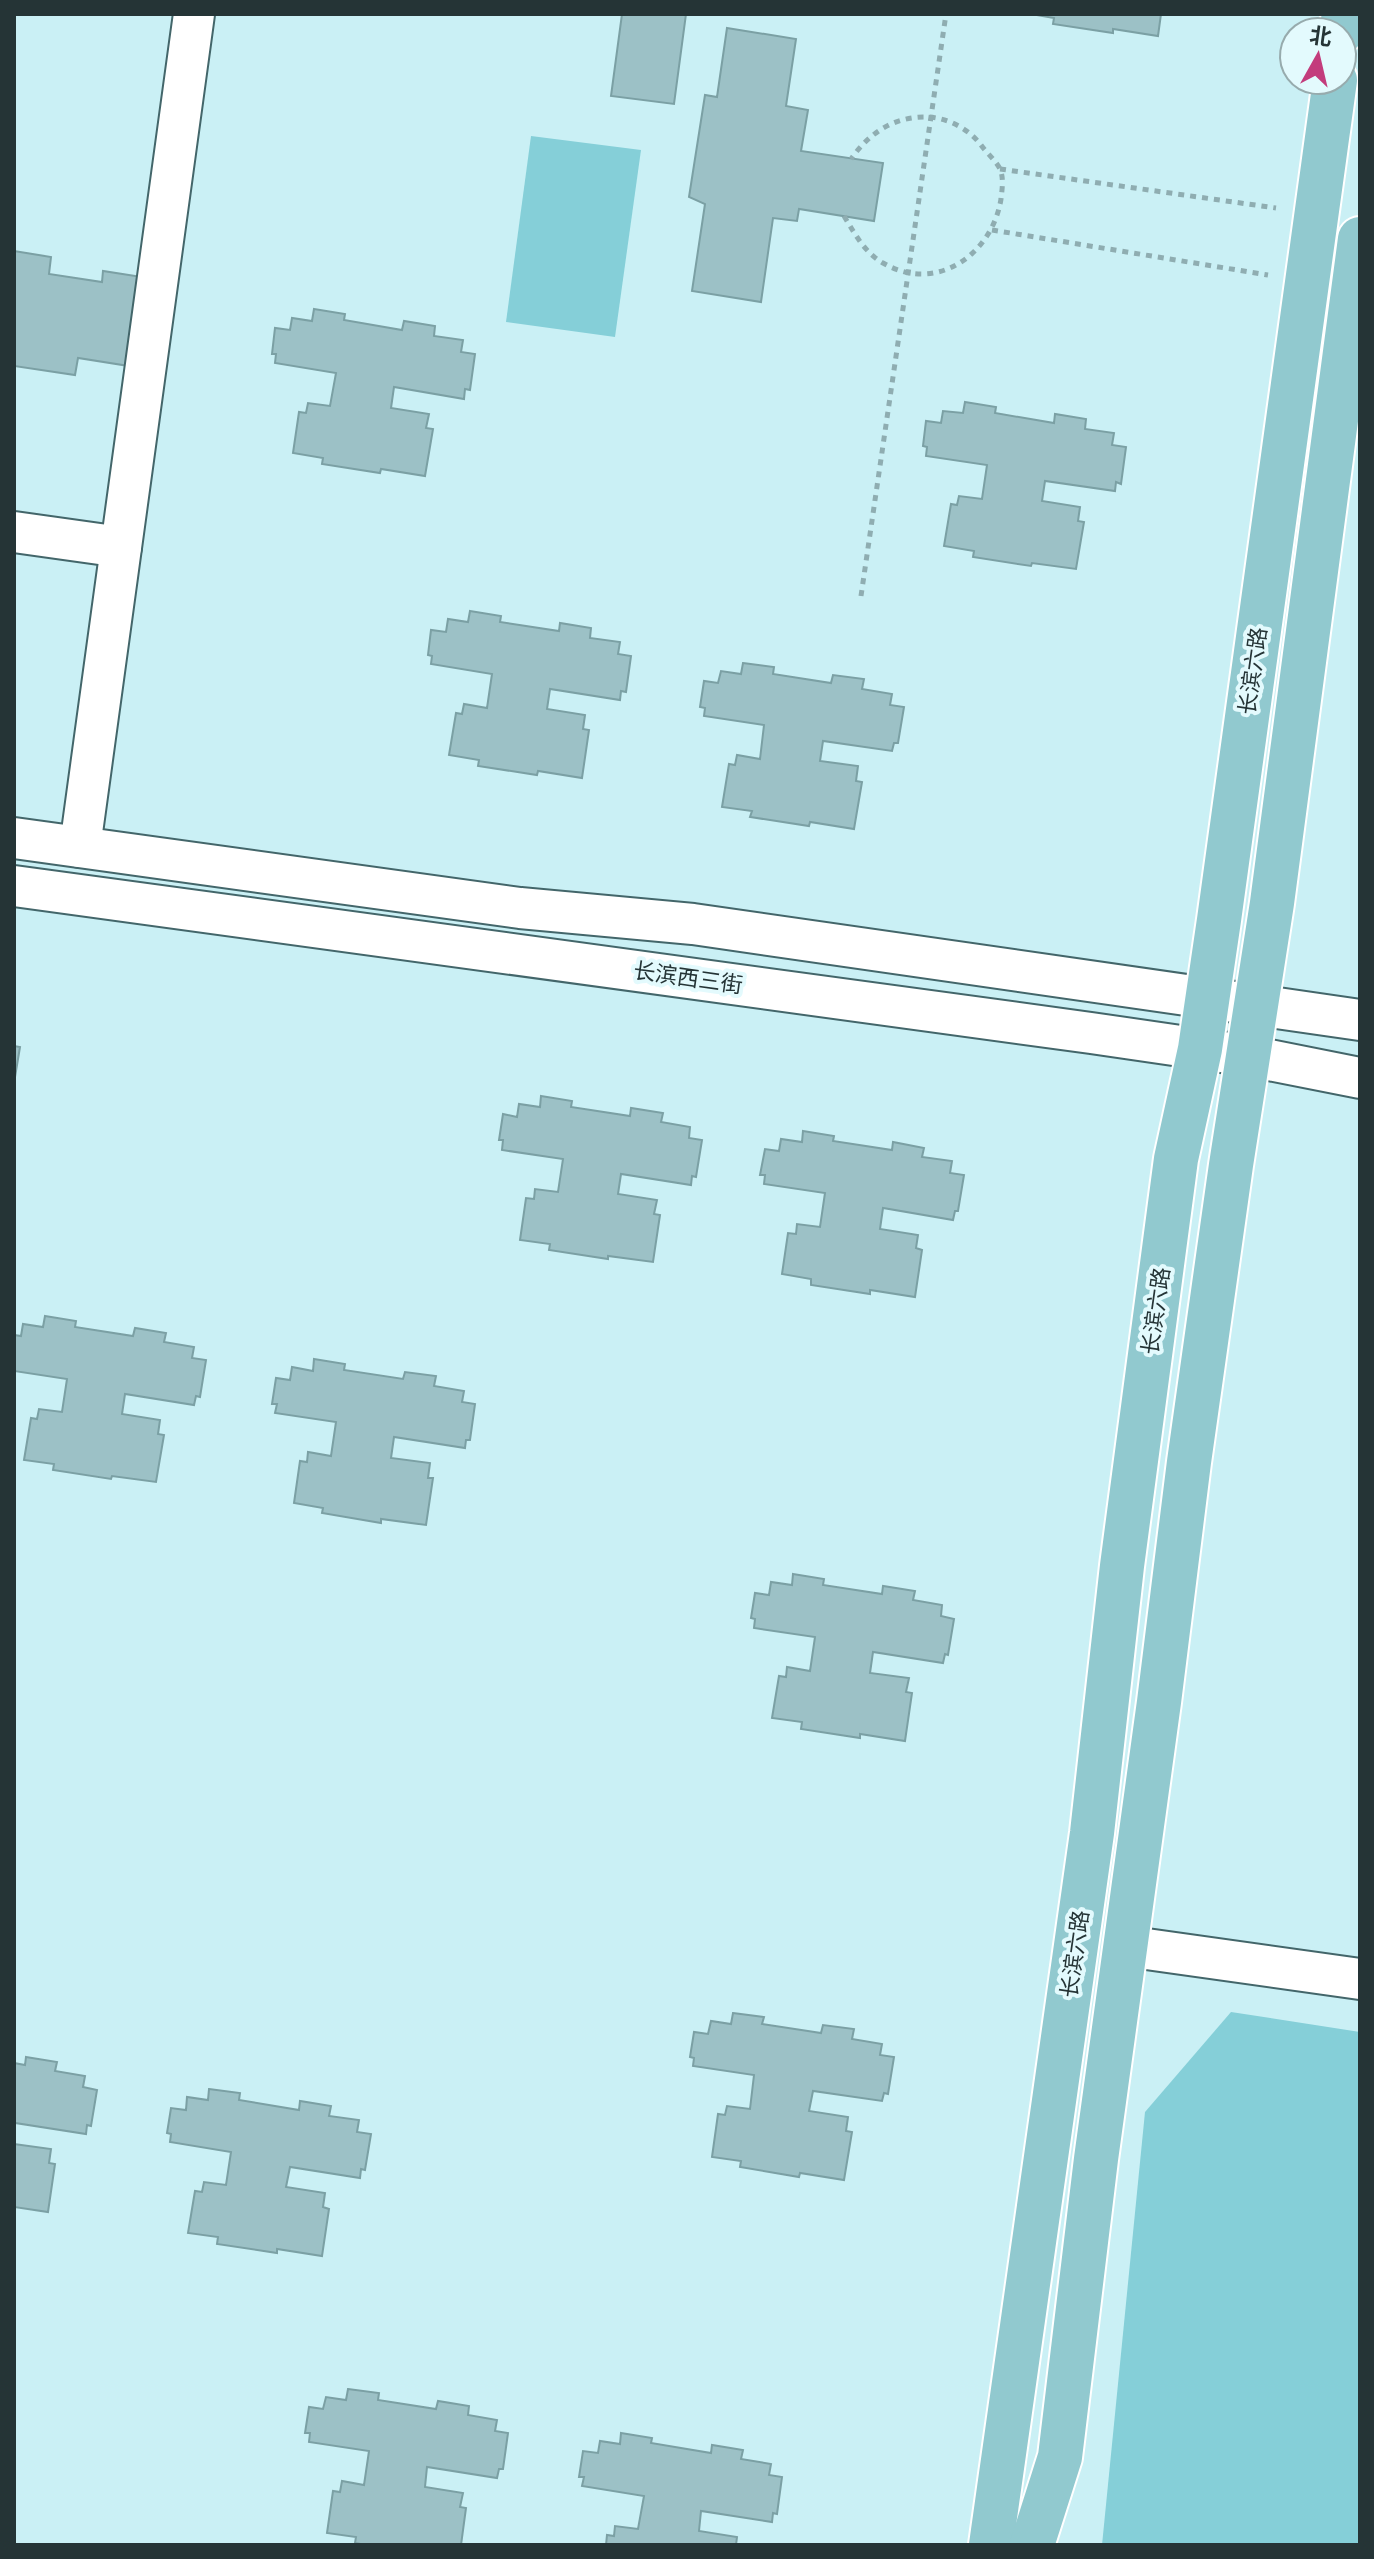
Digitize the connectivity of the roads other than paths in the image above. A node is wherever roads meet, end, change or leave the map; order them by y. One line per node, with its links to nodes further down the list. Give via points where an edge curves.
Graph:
1 (194, 14): 6 (street)
2 (1331, 96): 3 (main road, 长滨六路)
3 (1296, 219): 4 (street); 10 (main road, 长滨六路)
4 (1360, 237): 11 (main road)
5 (14, 532): 6 (street)
6 (121, 547): 8 (street)
7 (14, 838): 8 (street)
8 (80, 847): 10 (street, via 520,908 693,924)
9 (14, 886): 13 (street, 长滨西三街)
10 (1208, 997): 11 (street); 13 (main road, 长滨六路)
11 (1257, 1004): 12 (street); 14 (main road)
12 (1360, 1020)
13 (1200, 1049): 14 (street, 长滨西三街); 18 (main road, 长滨六路, via 1176,1159 1092,1833)
14 (1249, 1056): 15 (street, 长滨西三街); 16 (main road)
15 (1360, 1078)
16 (1125, 1946): 17 (street); 19 (main road)
17 (1360, 1979)
18 (1005, 2448): 20 (main road); 21 (main road, 长滨六路)
19 (1060, 2457): 22 (main road); 23 (main road)
20 (965, 2545)
21 (991, 2545)
22 (1032, 2545)
23 (1058, 2545)

